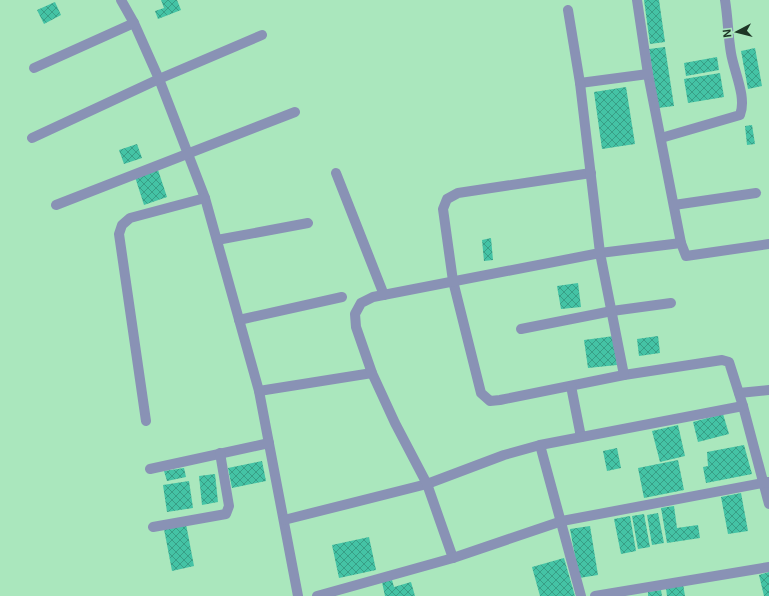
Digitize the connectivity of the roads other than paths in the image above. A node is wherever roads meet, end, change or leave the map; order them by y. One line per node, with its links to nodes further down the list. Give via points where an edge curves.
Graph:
1 (121, 0): 5 (street)
2 (637, 0): 8 (street)
3 (725, 0): 13 (street, via 731,52 741,94 740,115)
4 (568, 10): 10 (street)
5 (134, 23): 7 (street); 9 (street)
6 (262, 35): 9 (street)
7 (34, 68)
8 (648, 74): 10 (street); 13 (street)
9 (159, 79): 12 (street); 14 (street)
10 (580, 83): 16 (street)
11 (295, 112): 14 (street)
12 (32, 138)
13 (661, 138): 20 (street)
14 (189, 154): 18 (street); 19 (street)
15 (336, 172): 27 (street)
16 (591, 173): 25 (street); 26 (street, via 458,193 447,199 443,209)
17 (756, 193): 20 (street)
18 (205, 198): 22 (street); 40 (street, via 130,218 122,225 119,234)
19 (56, 205)
20 (674, 205): 23 (street)
21 (308, 223): 22 (street)
22 (217, 240): 31 (street)
23 (681, 243): 24 (street, via 686,256); 25 (street)
24 (769, 244)
25 (600, 253): 26 (street); 30 (street)
26 (453, 281): 27 (street); 35 (street, via 481,393 490,401)
27 (384, 295): 33 (street, via 360,303 355,314 356,327)
28 (342, 297): 31 (street)
29 (671, 304): 30 (street)
30 (612, 311): 32 (street); 34 (street)
31 (239, 320): 37 (street)
32 (521, 329)
33 (372, 373): 37 (street); 47 (street)
34 (624, 375): 35 (street); 38 (street, via 722,360 729,362 732,367)
35 (571, 386): 41 (street)
36 (769, 390): 38 (street)
37 (259, 391): 42 (street)
38 (739, 393): 39 (street)
39 (743, 406): 41 (street); 46 (street)
40 (146, 421)
41 (581, 436): 43 (street)
42 (269, 443): 44 (street); 49 (street)
43 (540, 445): 47 (street, via 504,455); 50 (street)
44 (220, 452): 45 (street); 51 (street, via 229,506 226,514)
45 (150, 469)
46 (766, 482): 48 (street); 50 (street)
47 (427, 484): 49 (street); 52 (street)
48 (769, 504)
49 (284, 520): 54 (street)
50 (562, 521): 52 (street); 56 (street)
51 (153, 527)
52 (453, 558): 55 (street)
53 (769, 567): 57 (street)
54 (298, 596)
55 (317, 596)
56 (581, 596)
57 (595, 596)

